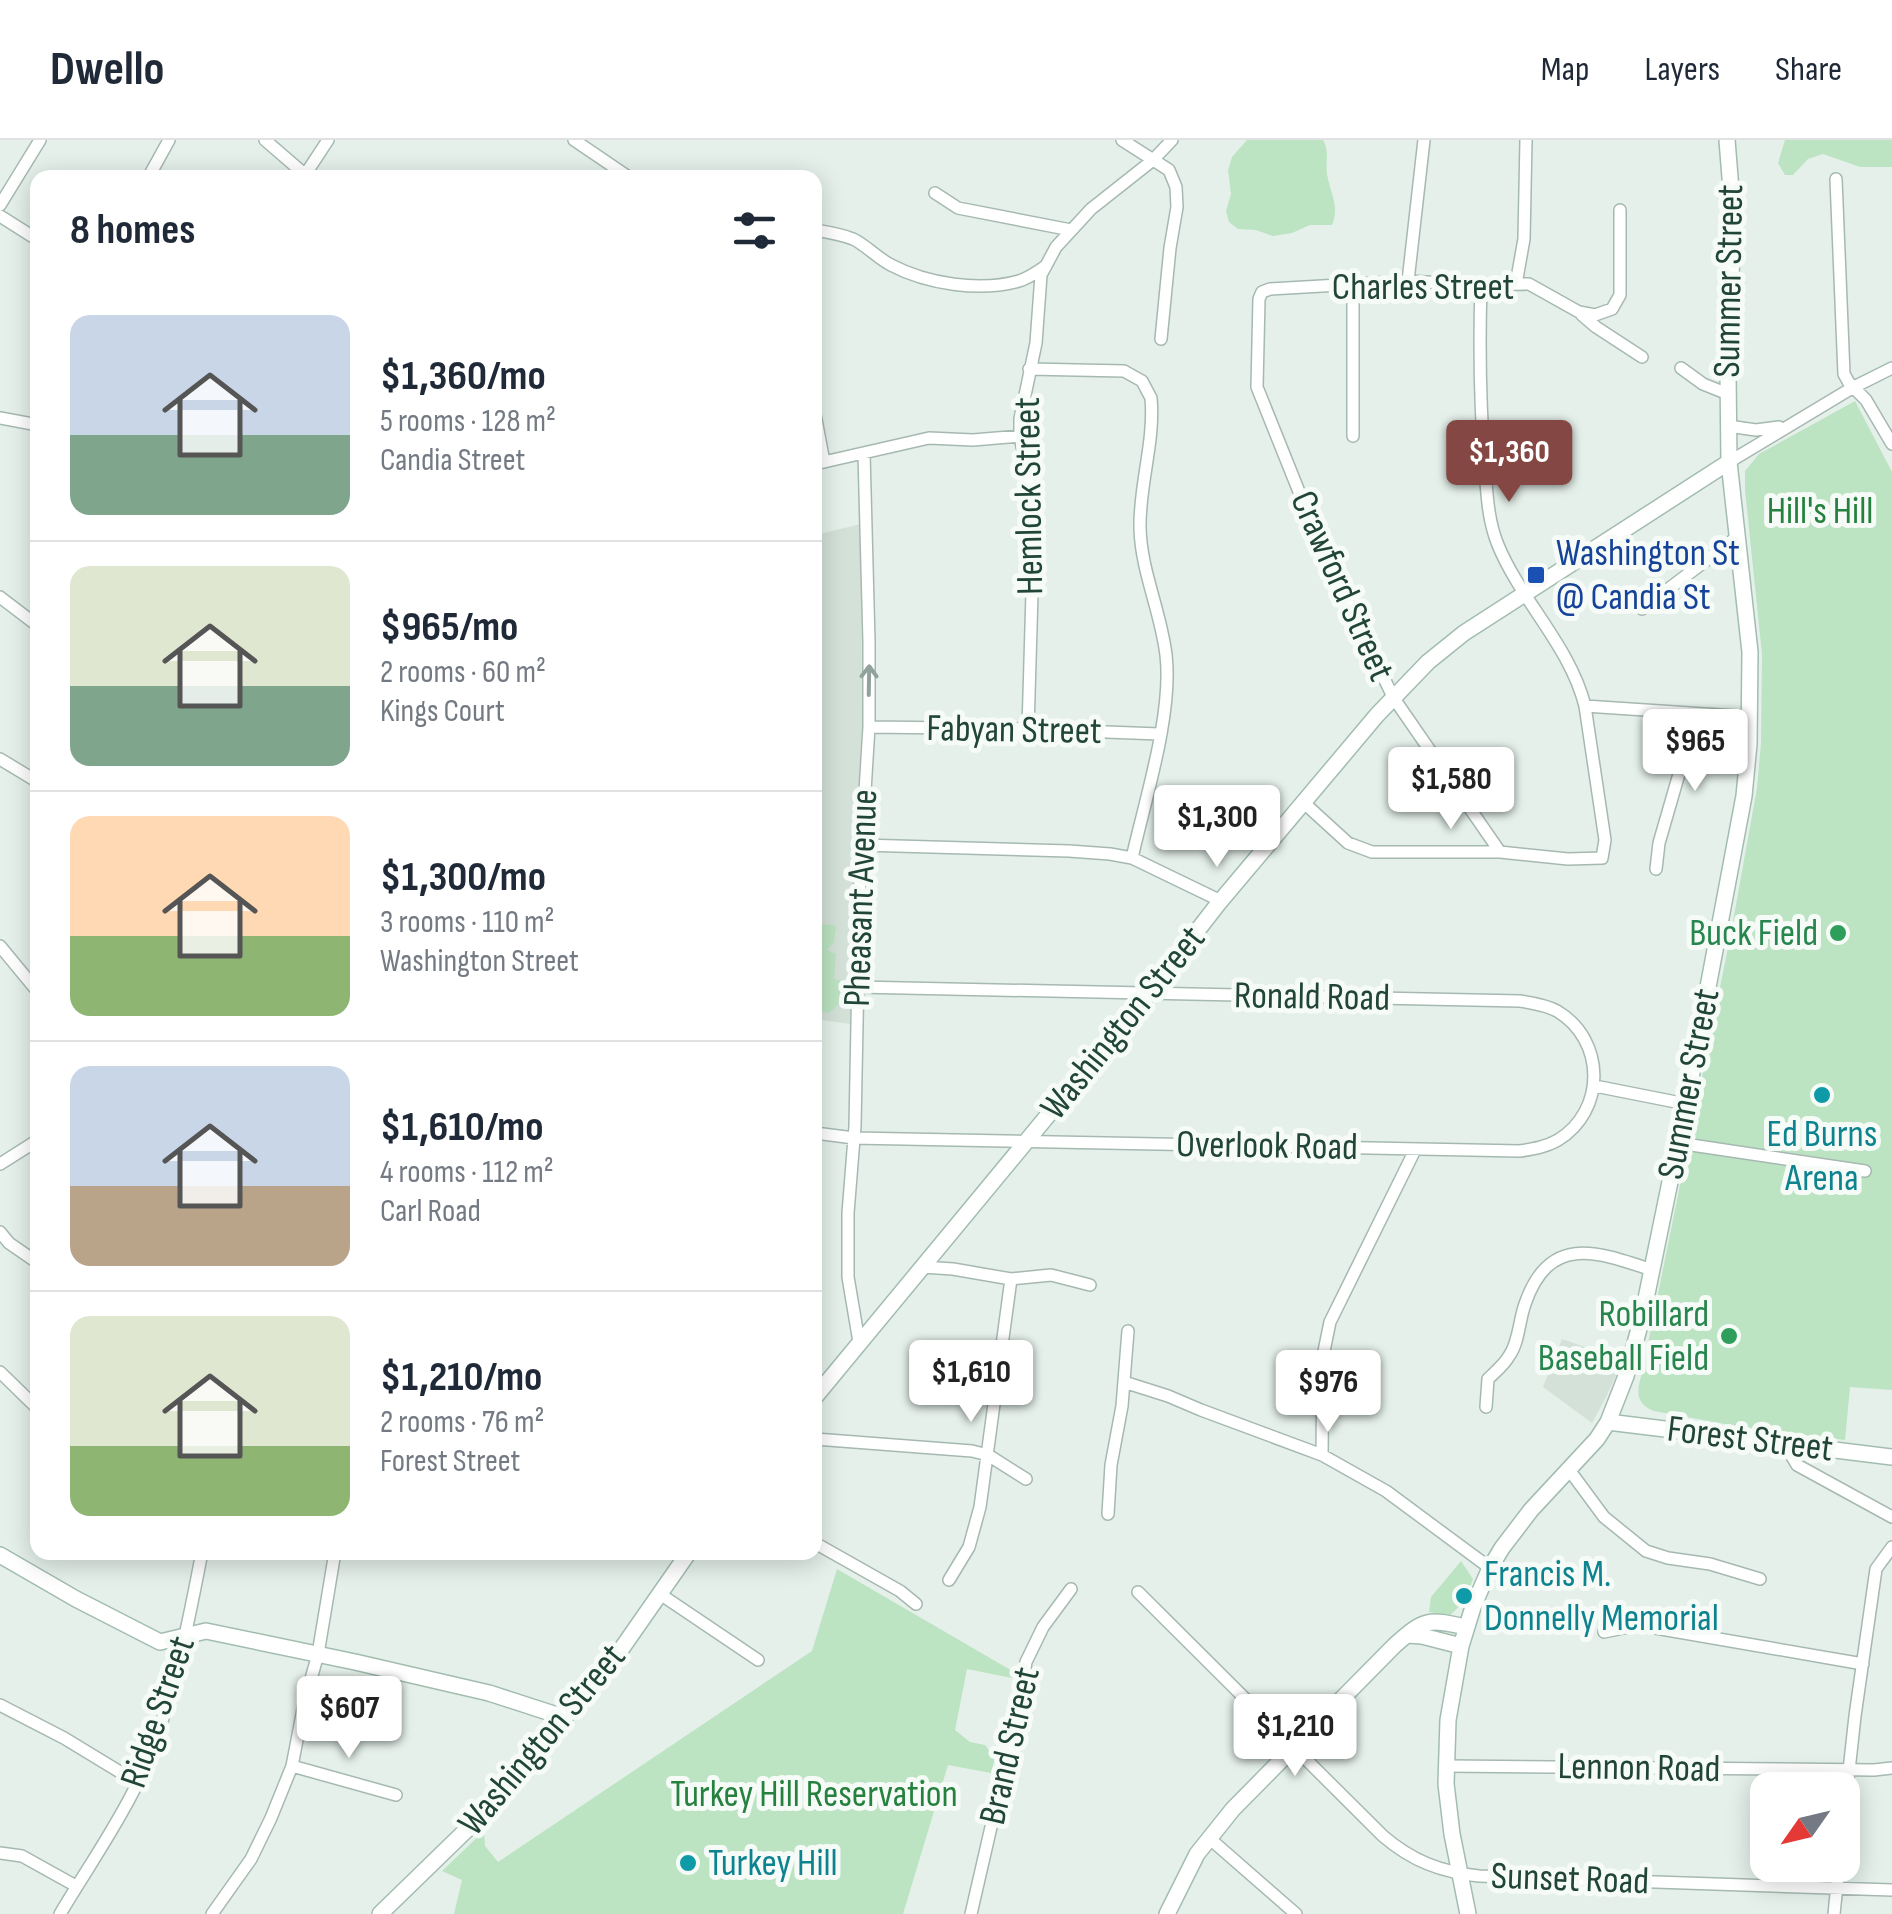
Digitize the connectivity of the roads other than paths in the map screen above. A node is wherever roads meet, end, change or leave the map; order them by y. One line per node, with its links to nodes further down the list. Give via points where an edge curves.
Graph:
1 (40, 140): 18 (street)
2 (169, 140): 12 (street)
3 (265, 140): 13 (street)
4 (328, 140): 14 (street)
5 (574, 140): 15 (street)
6 (1122, 140): 11 (street)
7 (1172, 140): 11 (street, Hemlock Street)
8 (1424, 140): 25 (street)
9 (1526, 140): 26 (street)
10 (1727, 140): 37 (street, Summer Street, via 1733,214)
11 (1153, 160): 21 (street, Hemlock Street); 31 (street, via 1169,170 1177,206)
12 (152, 170)
13 (299, 170)
14 (310, 170)
15 (618, 170)
16 (1836, 179): 36 (street, via 1844,370)
17 (935, 193): 21 (street, via 958,208)
18 (0, 205)
19 (1620, 210): 30 (street, via 1618,302 1602,314)
20 (0, 216): 23 (street)
21 (1071, 230): 24 (street, Hemlock Street)
22 (822, 232): 24 (street, via 855,240 898,269 939,281 1004,284)
23 (30, 235)
24 (1046, 266): 35 (street, Hemlock Street)
25 (1408, 281): 27 (street, Charles Street); 28 (street, Charles Street)
26 (1516, 284): 28 (street, Charles Street); 30 (street, Charles Street, via 1529,284)
27 (1352, 285): 29 (street, Charles Street); 43 (street)
28 (1481, 285): 49 (street, via 1480,403 1489,512 1498,546)
29 (1261, 293): 53 (street, Crawford Street, via 1259,394 1320,544)
30 (1579, 312): 32 (street, Charles Street)
31 (1161, 339)
32 (1642, 357)
33 (1681, 368): 37 (street)
34 (1892, 368): 36 (street, Washington Street)
35 (1029, 369): 42 (street, Hemlock Street); 59 (street, via 1124,372 1150,394 1140,534 1166,655)
36 (1852, 388): 40 (street, Washington Street); 44 (street)
37 (1728, 394): 41 (street, Summer Street)
38 (0, 418): 39 (street)
39 (30, 423)
40 (1788, 425): 41 (street, Washington Street); 47 (street, Washington Street)
41 (1728, 426): 47 (street, Summer Street)
42 (1020, 436): 45 (street, via 929,438); 58 (street, Hemlock Street, via 1034,525)
43 (1354, 436)
44 (1892, 444)
45 (864, 452): 46 (street); 57 (street, Pheasant Avenue, one-way to 45)
46 (822, 462)
47 (1729, 462): 48 (street, Summer Street); 49 (street, Washington Street)
48 (1737, 537): 51 (street); 56 (street, Summer Street)
49 (1524, 594): 53 (street, Washington Street, via 1445,648); 54 (street, via 1575,675)
50 (0, 596): 52 (street)
51 (1642, 610)
52 (30, 620)
53 (1393, 696): 62 (street, Washington Street); 64 (street, Crawford Street)
54 (1585, 706): 55 (street); 64 (street, via 1602,858)
55 (1686, 713): 56 (street); 66 (street)
56 (1750, 716): 73 (street, Summer Street, via 1740,824)
57 (868, 728): 58 (street, Fabyan Street); 63 (street, Pheasant Avenue)
58 (1028, 729): 59 (street, Fabyan Street)
59 (1160, 734): 65 (street)
60 (0, 759): 61 (street)
61 (30, 777)
62 (1303, 802): 64 (street, via 1348,843 1372,852); 67 (street, Washington Street)
63 (862, 845): 65 (street); 70 (street, Pheasant Avenue)
64 (1500, 852)
65 (1132, 858): 67 (street)
66 (1656, 869)
67 (1220, 901): 71 (street, Washington Street)
68 (0, 946): 69 (street)
69 (30, 982)
70 (858, 987): 71 (street, Ronald Road); 75 (street, Pheasant Avenue)
71 (1149, 993): 72 (street, Ronald Road, via 1540,1004 1572,1022 1585,1040); 76 (street, Washington Street)
72 (1595, 1086): 73 (street); 79 (street, Overlook Road, via 1570,1131 1540,1148)
73 (1686, 1104): 77 (street, Summer Street)
74 (822, 1134): 75 (street, Overlook Road)
75 (854, 1138): 76 (street, Overlook Road); 89 (street, Pheasant Avenue, via 848,1277)
76 (1027, 1141): 79 (street, Overlook Road); 84 (street, Washington Street)
77 (1678, 1143): 81 (street); 85 (street, Summer Street)
78 (30, 1145): 80 (street)
79 (1415, 1150): 98 (street, via 1330,1322)
80 (0, 1164)
81 (1865, 1171)
82 (0, 1232): 83 (street)
83 (30, 1257)
84 (922, 1267): 86 (street); 89 (street, Washington Street)
85 (1652, 1270): 94 (street, via 1581,1252 1548,1265 1524,1306 1512,1354 1488,1379); 95 (street, Summer Street, via 1635,1348)
86 (1011, 1279): 87 (street, via 1052,1275); 99 (street)
87 (1090, 1285)
88 (1128, 1331): 91 (street)
89 (859, 1342): 92 (street, Washington Street)
90 (0, 1372): 93 (street)
91 (1124, 1382): 98 (street); 103 (street)
92 (822, 1388)
93 (30, 1401)
94 (1486, 1407)
95 (1608, 1422): 97 (street, Forest Street); 101 (street, Summer Street)
96 (822, 1439): 99 (street)
97 (1792, 1444): 100 (street, Forest Street); 104 (street, via 1797,1465)
98 (1322, 1455): 111 (street, via 1386,1491)
99 (988, 1456): 102 (street); 113 (street, via 970,1547)
100 (1892, 1456)
101 (1570, 1470): 111 (street, Summer Street, via 1516,1528); 112 (street, via 1604,1517 1646,1551)
102 (1026, 1479)
103 (1108, 1514)
104 (1892, 1517)
105 (1892, 1547): 125 (street, via 1876,1569)
106 (822, 1548): 117 (street)
107 (0, 1556): 121 (street, via 160,1642)
108 (200, 1560): 121 (street, Ridge Street)
109 (334, 1560): 123 (street)
110 (684, 1560): 116 (street, Washington Street)
111 (1490, 1568): 118 (street, Summer Street)
112 (1760, 1579)
113 (950, 1580)
114 (1071, 1589): 145 (street, Brand Street, via 1026,1662)
115 (1138, 1592): 128 (street, Sunset Road)
116 (660, 1594): 124 (street); 127 (street, Washington Street)
117 (916, 1604)
118 (1466, 1627): 120 (street, via 1429,1621); 122 (street, Summer Street)
119 (1604, 1632): 125 (street, via 1638,1626)
120 (1407, 1635): 122 (street); 128 (street)
121 (186, 1636): 123 (street, via 206,1631); 133 (street, Ridge Street)
122 (1461, 1646): 130 (street, Summer Street)
123 (318, 1654): 127 (street, via 490,1693); 129 (street)
124 (758, 1660)
125 (1863, 1664): 132 (street)
126 (0, 1705): 133 (street)
127 (563, 1717): 144 (street, Washington Street, via 488,1810)
128 (1295, 1747): 135 (street); 137 (street, Sunset Road, via 1396,1847)
129 (292, 1766): 134 (street); 143 (street, via 251,1859)
130 (1446, 1766): 132 (street, Lennon Road); 137 (street, Summer Street)
131 (1892, 1768): 132 (street, Lennon Road)
132 (1850, 1770)
133 (138, 1784): 139 (street, Ridge Street)
134 (396, 1795)
135 (1209, 1838): 146 (street); 147 (street)
136 (0, 1853): 139 (street, via 22,1856)
137 (1459, 1874): 140 (street, Sunset Road); 148 (street, Summer Street)
138 (1837, 1882): 140 (street)
139 (76, 1886): 142 (street, Ridge Street)
140 (1836, 1888): 141 (street, Sunset Road); 149 (street)
141 (1892, 1890)
142 (60, 1914)
143 (212, 1914)
144 (380, 1914)
145 (971, 1914)
146 (1167, 1914)
147 (1296, 1914)
148 (1468, 1914)
149 (1834, 1914)

